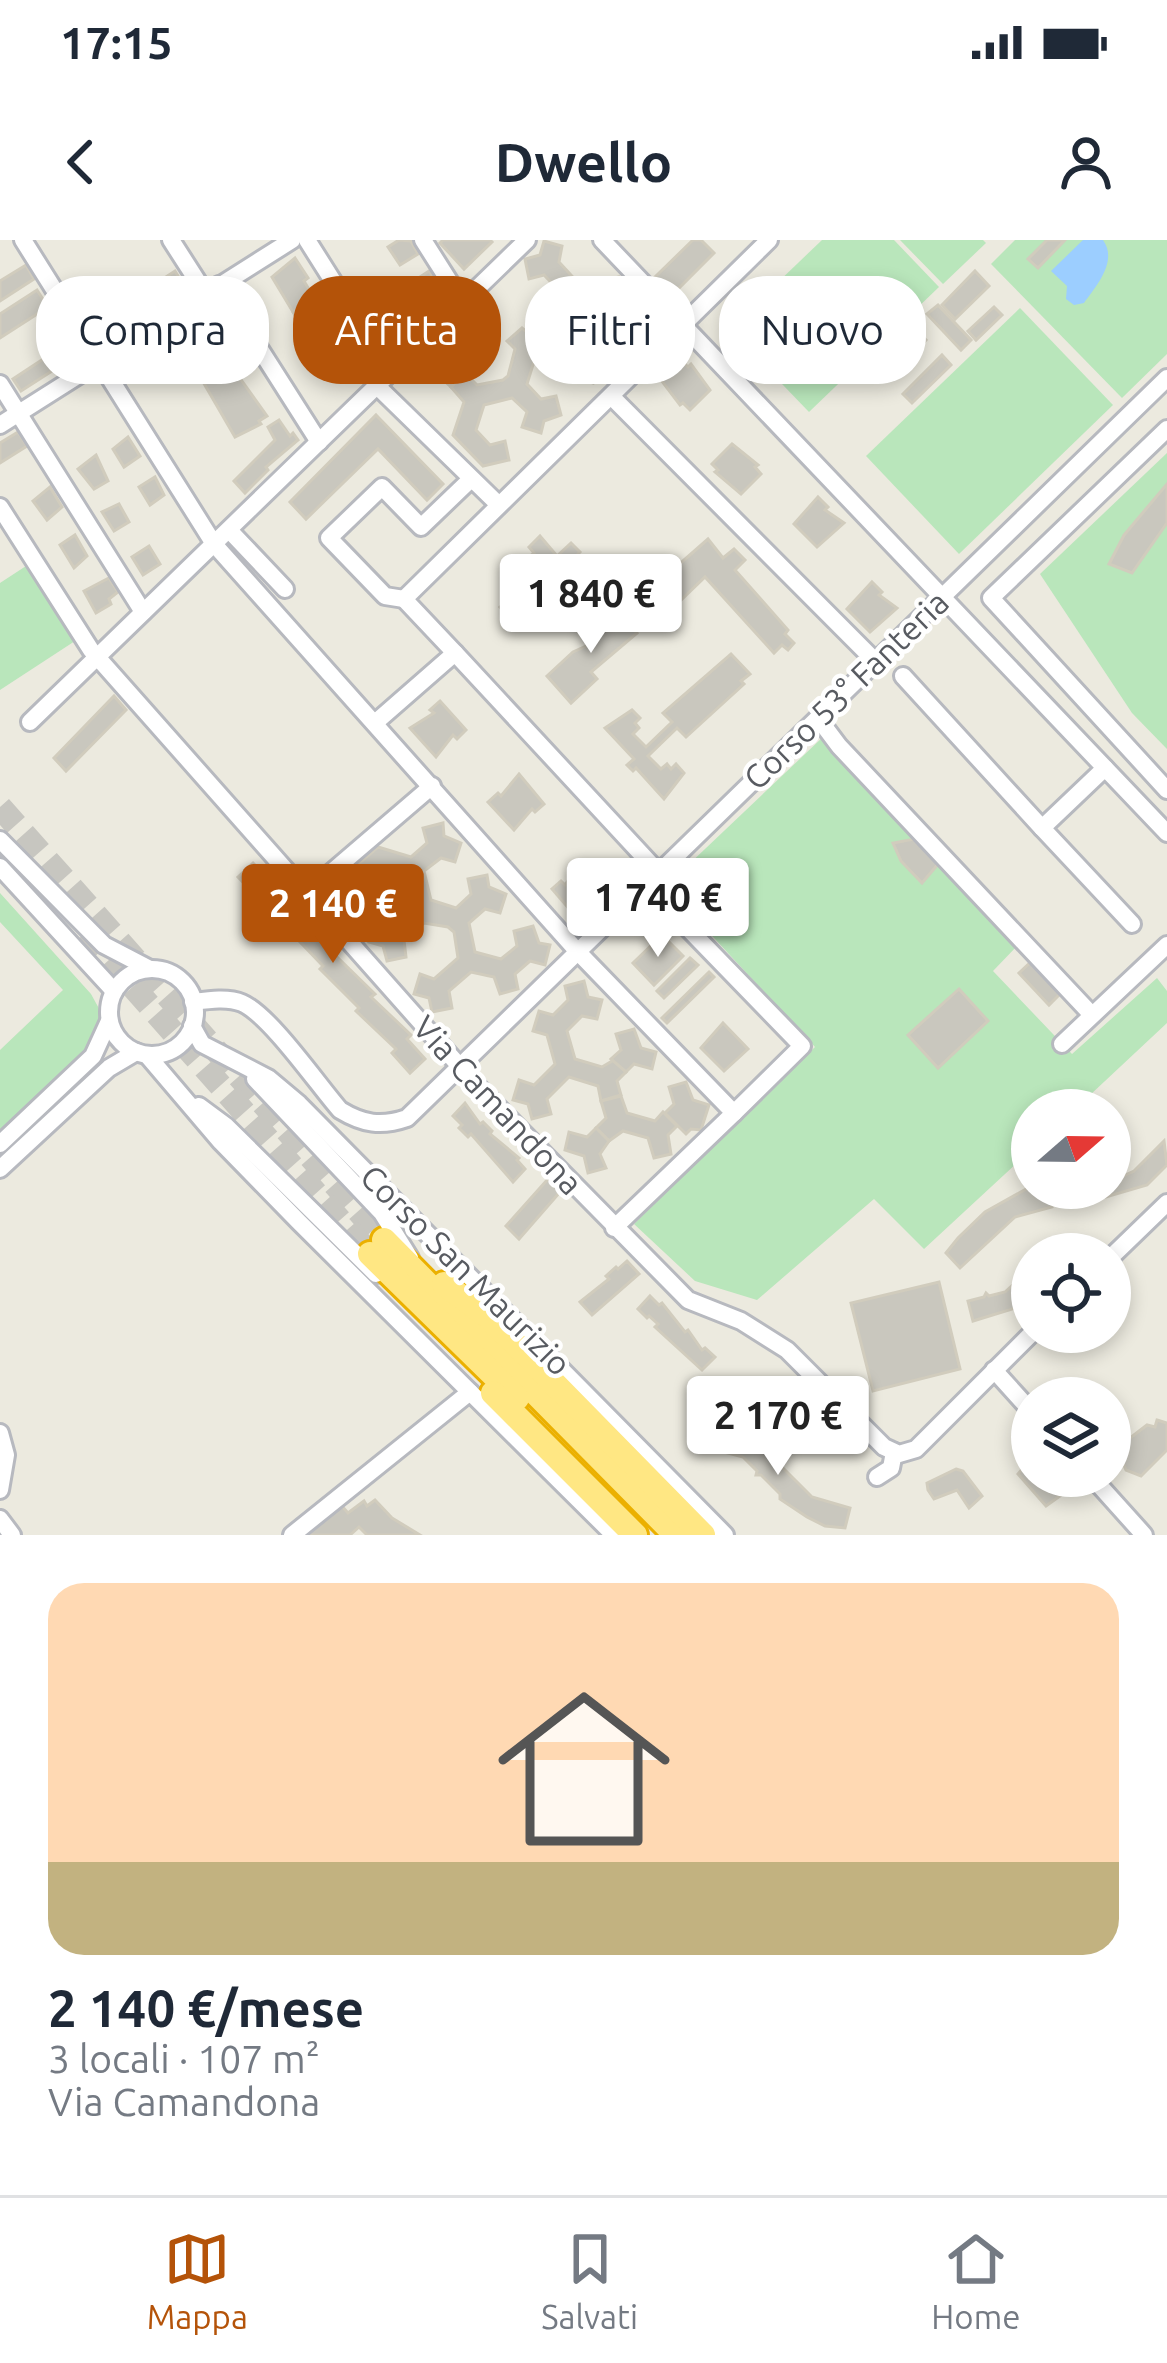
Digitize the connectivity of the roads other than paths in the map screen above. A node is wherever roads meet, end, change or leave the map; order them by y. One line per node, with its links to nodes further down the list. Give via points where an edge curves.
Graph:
1 (22, 240): 9 (street)
2 (171, 240): 10 (street)
3 (292, 240): 11 (street)
4 (307, 240): 12 (street)
5 (423, 240): 13 (street)
6 (527, 240): 14 (street)
7 (602, 240): 15 (street)
8 (769, 240): 16 (street)
9 (45, 276)
10 (201, 276)
11 (233, 276)
12 (327, 276)
13 (446, 276)
14 (490, 276)
15 (636, 276)
16 (695, 314)
17 (695, 339): 40 (street)
18 (269, 371): 31 (street)
19 (1167, 378): 27 (street, Corso 53° Fanteria)
20 (0, 384): 28 (street)
21 (65, 384): 28 (street)
22 (113, 384): 37 (street)
23 (379, 384): 31 (street)
24 (388, 384): 32 (street)
25 (623, 384): 26 (street)
26 (610, 396): 33 (street); 45 (street)
27 (1138, 406): 30 (street); 36 (street, Corso 53° Fanteria)
28 (18, 414): 29 (street); 42 (street)
29 (0, 425)
30 (1166, 432): 38 (street)
31 (319, 442): 35 (street)
32 (471, 479): 33 (street); 41 (street, via 421,527 382,487 329,538 385,596)
33 (499, 505): 41 (street)
34 (0, 507): 44 (street, Via Camandona)
35 (229, 530): 37 (street); 39 (street)
36 (1001, 540): 38 (street); 40 (street, Corso 53° Fanteria)
37 (214, 544): 42 (street); 49 (street)
38 (1024, 566): 50 (street, via 991,598)
39 (285, 589)
40 (942, 597): 45 (street, Corso 53° Fanteria); 51 (street)
41 (404, 598): 43 (street)
42 (142, 612): 44 (street)
43 (455, 653): 49 (street); 58 (street, via 622,832)
44 (98, 657): 48 (street); 59 (street, Via Camandona)
45 (876, 662): 47 (street, Corso 53° Fanteria)
46 (902, 676): 54 (street)
47 (818, 718): 58 (street, Corso 53° Fanteria); 66 (street)
48 (30, 722)
49 (376, 722): 52 (street)
50 (1115, 736): 51 (street); 53 (street)
51 (1099, 761): 54 (street); 55 (street)
52 (432, 786): 59 (street); 62 (street)
53 (1167, 790)
54 (1042, 828): 60 (street)
55 (1167, 832)
56 (0, 840): 63 (street, via 104,946)
57 (0, 867): 64 (street)
58 (653, 879): 62 (street, Corso 53° Fanteria); 74 (street, via 802,1046)
59 (306, 894): 72 (street, Via Camandona)
60 (1132, 924)
61 (1167, 945): 66 (street)
62 (578, 952): 72 (street, Corso 53° Fanteria); 74 (street)
63 (151, 969): 64 (street); 65 (street, via 182,982)
64 (114, 991): 67 (street)
65 (194, 1002): 68 (street); 72 (street, Corso 53° Fanteria, via 241,1002 340,1111 372,1124 407,1118)
66 (1092, 1015): 69 (street)
67 (110, 1020): 70 (street, via 119,1040); 75 (street, via 93,1056)
68 (192, 1026): 70 (street, via 170,1052); 71 (street, Corso San Maurizio, via 202,1044)
69 (1062, 1044)
70 (141, 1053): 73 (street); 76 (street, via 109,1068)
71 (240, 1063): 80 (street, via 382,1213); 101 (street, Corso San Maurizio, via 299,1104)
72 (460, 1067): 78 (street, Via Camandona)
73 (173, 1088): 81 (street, via 226,1126 396,1292); 85 (street)
74 (734, 1113): 78 (street)
75 (0, 1144)
76 (0, 1169)
77 (1167, 1203): 79 (street)
78 (614, 1228): 86 (street, Via Camandona, via 688,1300 788,1350)
79 (1131, 1238)
80 (419, 1275): 81 (highway, via 377,1247); 99 (highway); 100 (highway, via 490,1318)
81 (438, 1319): 97 (highway, via 482,1383); 98 (highway)
82 (1011, 1353): 83 (street)
83 (994, 1370): 84 (street); 89 (street, via 916,1449)
84 (1011, 1389)
85 (470, 1392): 95 (street); 96 (street)
86 (843, 1406): 87 (street); 89 (street, Via Camandona)
87 (823, 1426)
88 (0, 1433): 91 (street)
89 (894, 1452): 90 (street, via 891,1468)
90 (877, 1477)
91 (1, 1485)
92 (1109, 1497): 102 (street)
93 (0, 1519): 94 (street)
94 (12, 1535)
95 (292, 1535)
96 (614, 1535)
97 (635, 1535)
98 (656, 1535)
99 (676, 1535)
100 (703, 1535)
101 (725, 1535)
102 (1144, 1535)

